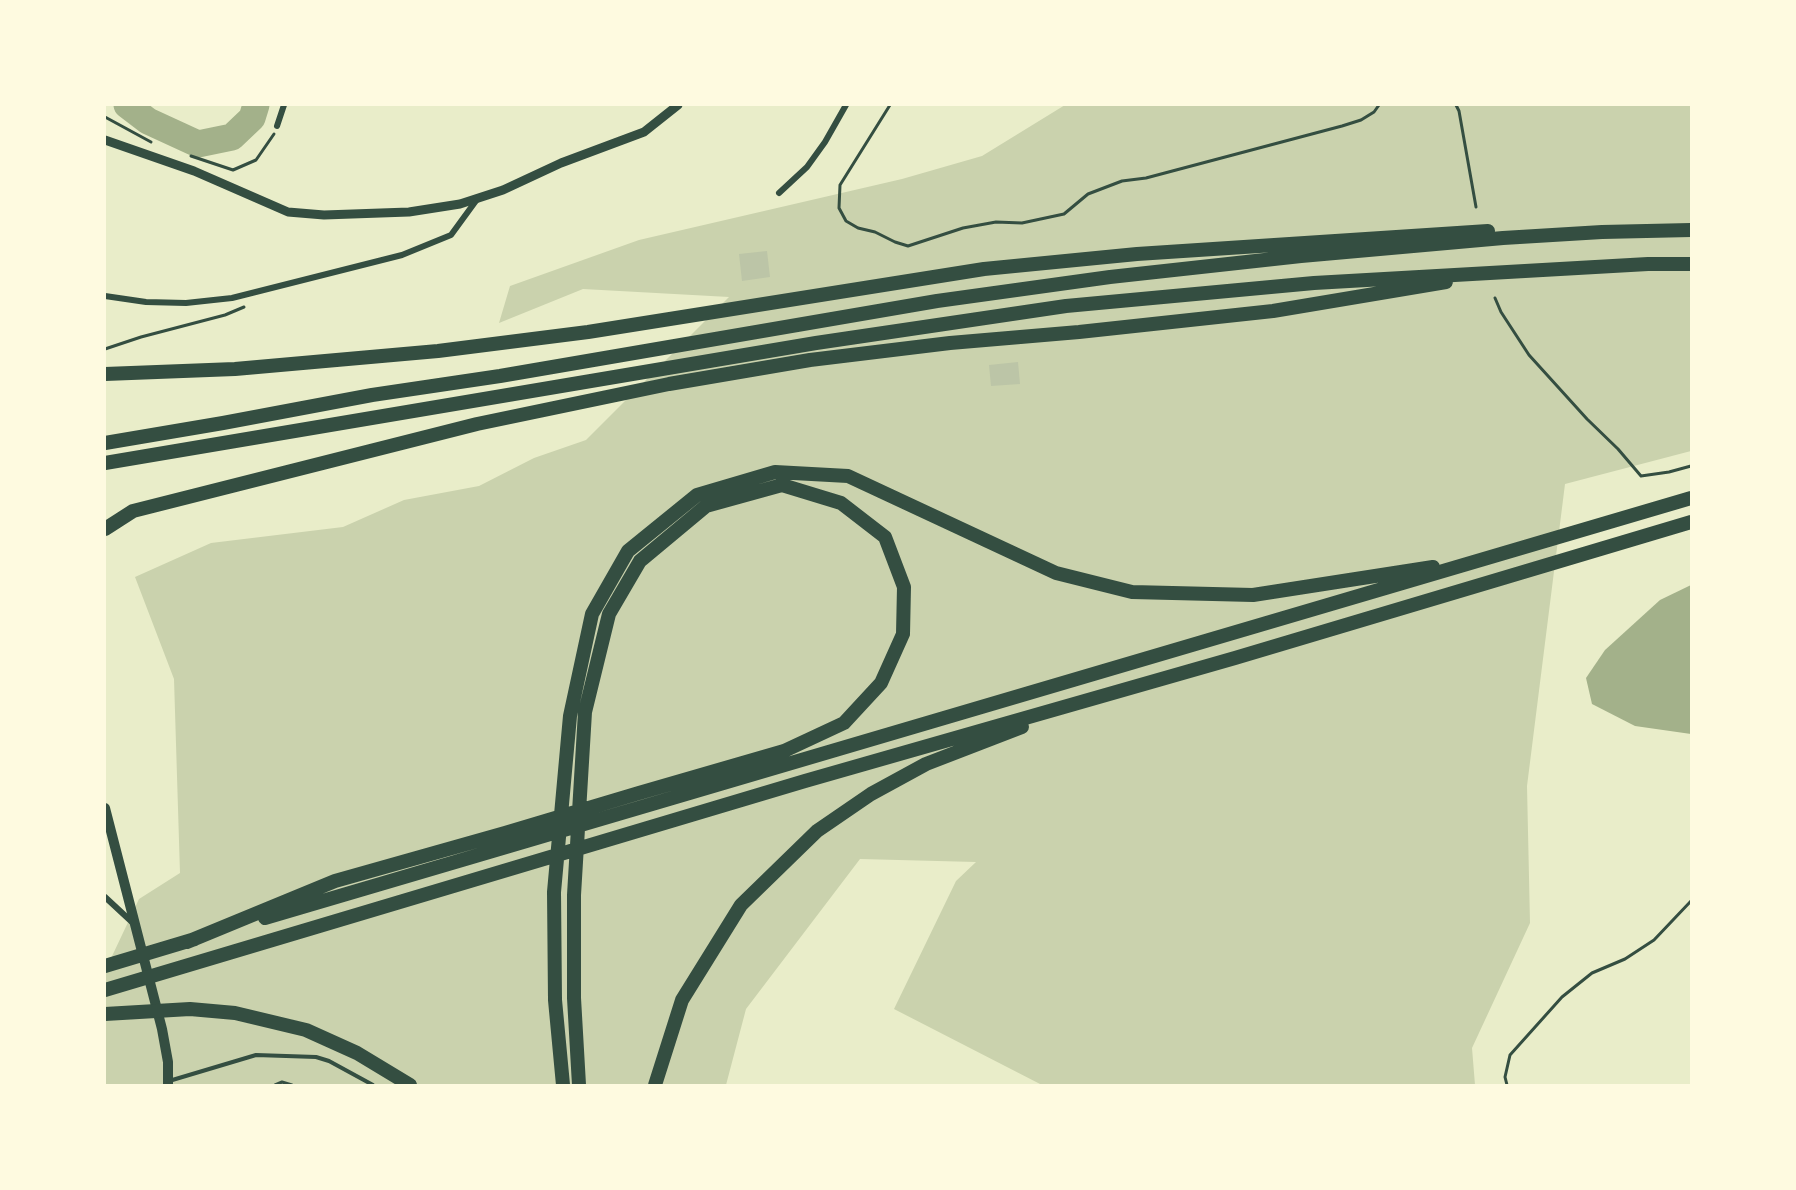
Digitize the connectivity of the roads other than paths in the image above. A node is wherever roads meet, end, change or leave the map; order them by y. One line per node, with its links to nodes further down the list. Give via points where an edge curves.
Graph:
1 (284, 105): 4 (street)
2 (678, 105): 7 (street, via 644,132)
3 (846, 105): 6 (street, via 807,167)
4 (278, 126)
5 (105, 140): 7 (street, via 194,171 288,212 409,212)
6 (779, 194)
7 (479, 198): 12 (street, via 451,235 402,255 232,298 166,303)
8 (1691, 230): 9 (highway)
9 (1571, 234): 13 (highway, via 1537,230 1467,232 1126,255 984,269 599,331 438,351 235,369); 14 (highway, via 1301,256 1042,286 372,395)
10 (1691, 264): 11 (highway)
11 (1521, 271): 15 (highway, via 1314,283 1066,306 804,345); 18 (highway, via 1273,311 856,354 669,384 477,424 133,511)
12 (105, 296)
13 (105, 374)
14 (105, 443)
15 (105, 463)
16 (1691, 498): 19 (highway)
17 (1691, 522): 20 (highway)
18 (105, 529)
19 (1485, 558): 25 (highway); 32 (highway, via 1253,595 1132,592 1056,573 848,476 775,472 697,495 628,551 592,614 570,716 554,892 555,1000)
20 (1108, 694): 27 (highway); 34 (highway, via 926,764 871,794 817,831 741,906 682,1000)
21 (105, 808): 22 (main road)
22 (108, 829): 24 (main road)
23 (105, 897): 24 (street)
24 (136, 926): 29 (main road, via 162,1029)
25 (187, 942): 26 (highway); 33 (highway, via 335,881 505,832 639,793 784,751 844,723 881,683 903,634 904,587 885,537 841,503 782,485 706,506 640,561 609,614 585,712 574,895)
26 (105, 966)
27 (105, 990)
28 (106, 1014): 31 (highway, via 190,1009 235,1013 306,1030 357,1053)
29 (169, 1083): 30 (lane, via 256,1055 316,1057)
30 (373, 1085)
31 (410, 1085)
32 (562, 1085)
33 (579, 1085)
34 (655, 1085)

